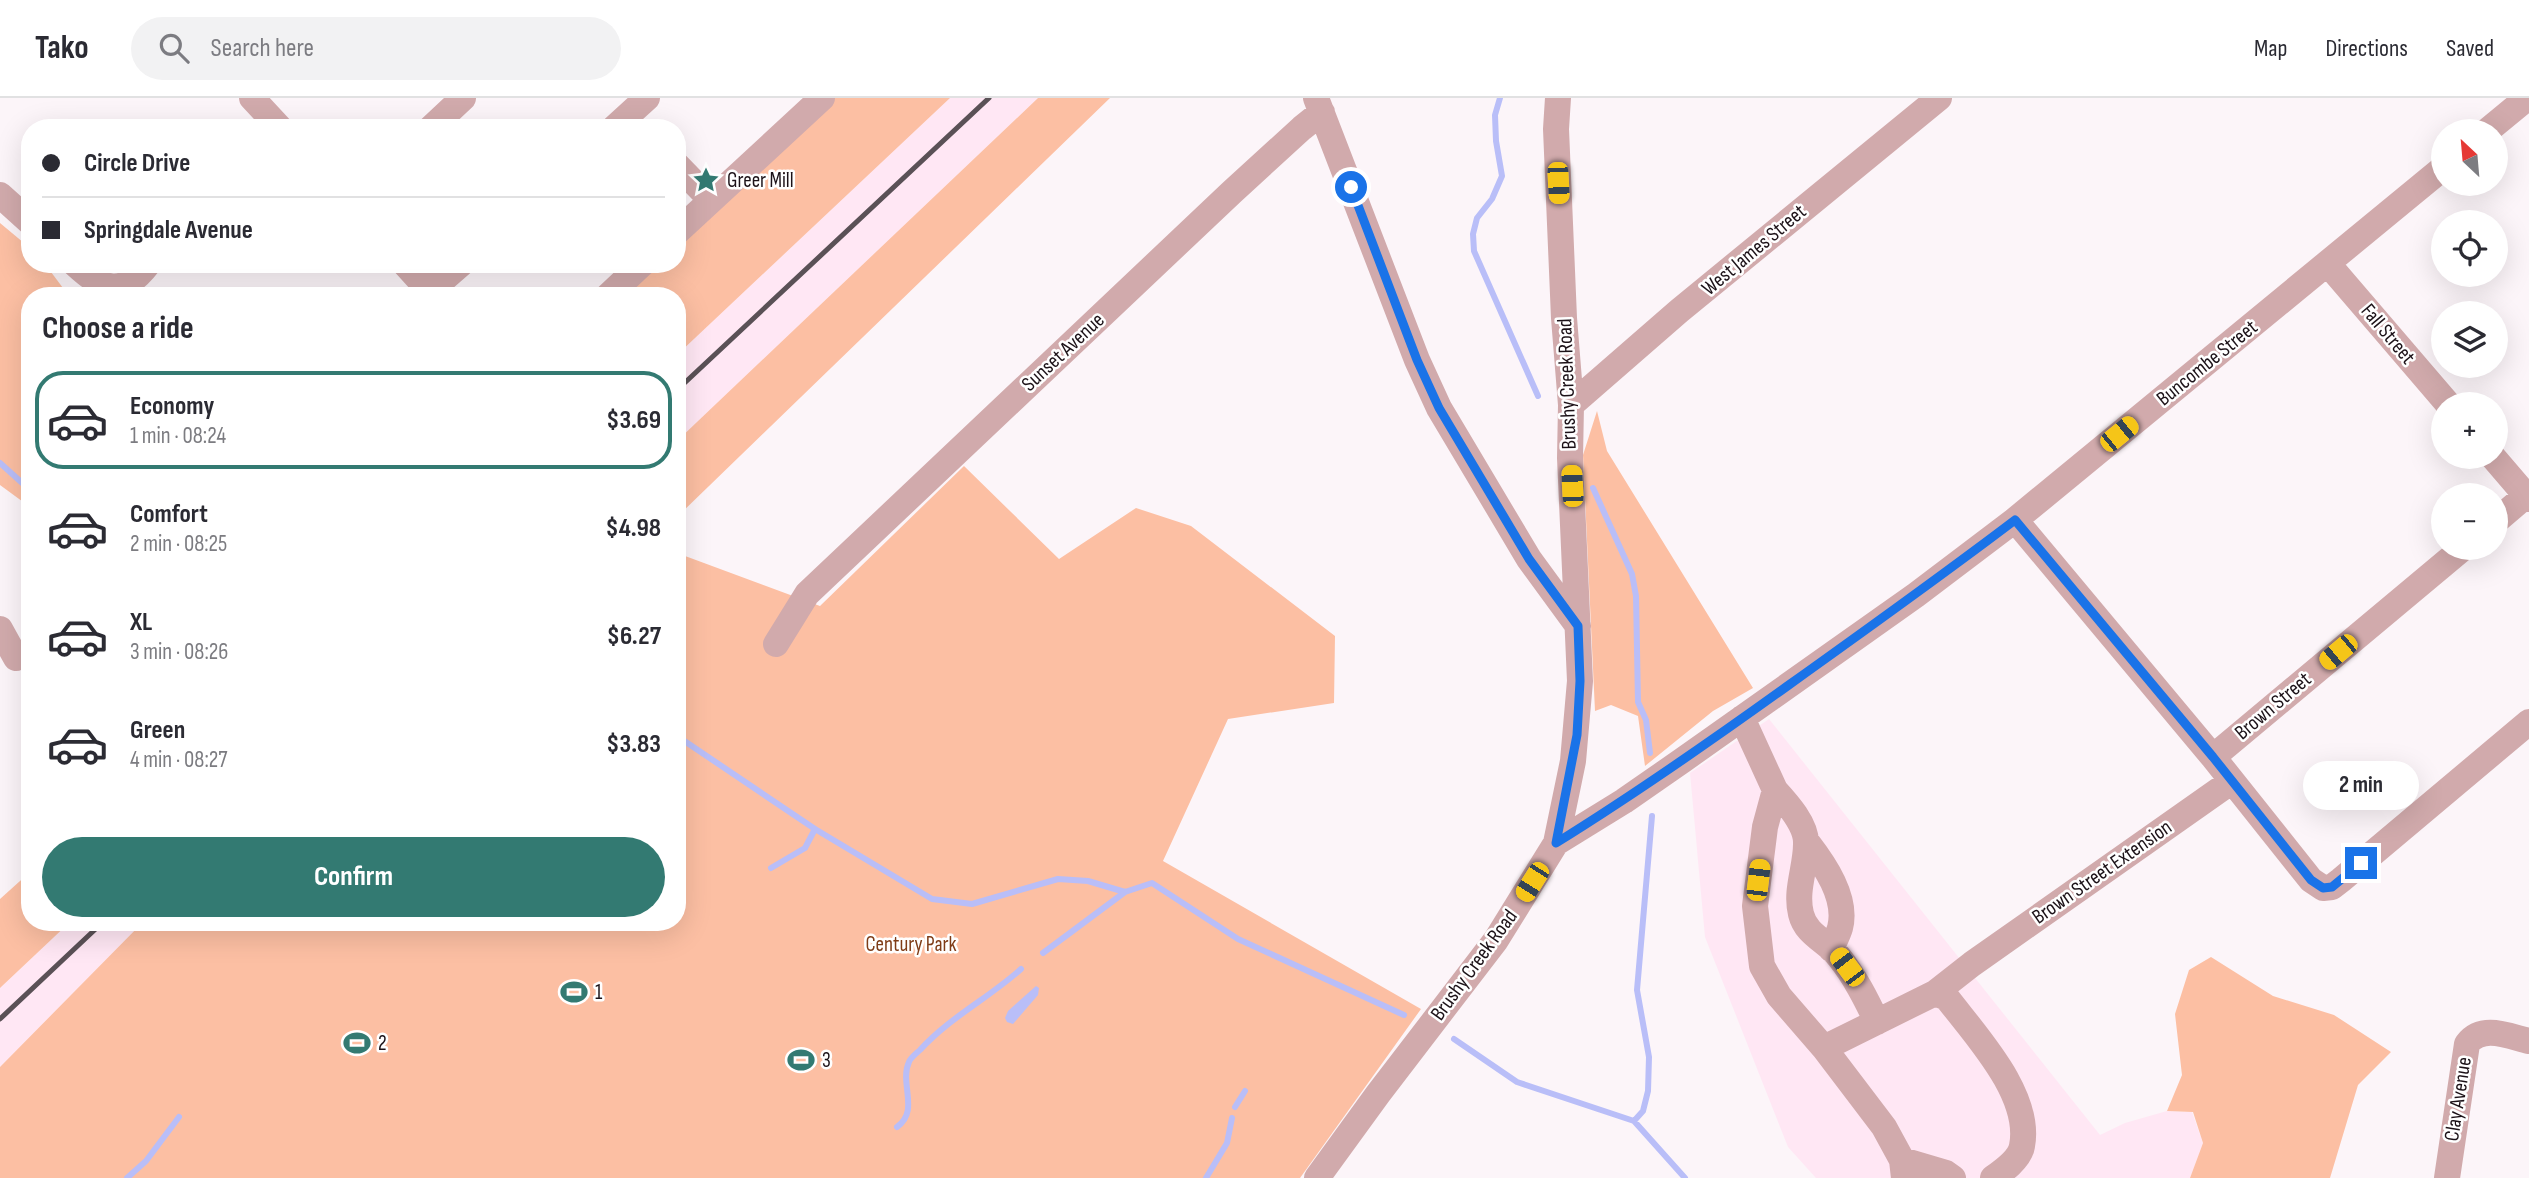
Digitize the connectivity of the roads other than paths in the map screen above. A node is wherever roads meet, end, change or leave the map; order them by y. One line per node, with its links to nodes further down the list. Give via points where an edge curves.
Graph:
1 (252, 98): 8 (street)
2 (463, 98): 9 (street)
3 (822, 98): 14 (street)
4 (1558, 98): 27 (street, Brushy Creek Road)
5 (1939, 98): 27 (street, West James Street)
6 (2527, 98): 10 (street)
7 (1319, 105): 33 (street, via 1439,408 1529,559); 35 (street, Sunset Avenue, via 1302,128 807,594)
8 (272, 119)
9 (441, 119)
10 (2502, 119)
11 (686, 174): 14 (street)
12 (2431, 178): 17 (street, Buncombe Street)
13 (0, 195): 15 (street)
14 (711, 200): 16 (street)
15 (21, 214)
16 (686, 224)
17 (2328, 264): 26 (street, Fall Street); 31 (street, Buncombe Street)
18 (86, 273): 19 (street, via 101,285 121,286)
19 (141, 273)
20 (413, 273): 23 (street)
21 (452, 273): 24 (street)
22 (632, 273): 25 (street)
23 (426, 287)
24 (439, 287)
25 (618, 287)
26 (2438, 392)
27 (1571, 405): 33 (street, Brushy Creek Road)
28 (2504, 469): 29 (street)
29 (2528, 496): 30 (street)
30 (2508, 512)
31 (2015, 520): 37 (street, Buncombe Street); 39 (street)
32 (2449, 560): 39 (street, Brown Street)
33 (1578, 626): 43 (street, Brushy Creek Road, via 1577,735)
34 (0, 629): 36 (street)
35 (776, 644)
36 (16, 658)
37 (1742, 718): 41 (street); 43 (street, Buncombe Street)
38 (2529, 722): 40 (street, via 2332,887 2323,888 2311,880)
39 (2213, 757): 40 (street)
40 (2232, 782): 45 (street, Brown Street Extension)
41 (1775, 790): 42 (street, via 1793,809); 48 (street, via 1765,827 1755,906 1762,966 1779,996)
42 (1807, 842): 44 (street, via 1824,864 1842,914); 44 (street, via 1799,891 1801,916 1814,936)
43 (1556, 843): 50 (street, Brushy Creek Road, via 1496,940)
44 (1831, 949): 46 (street, via 1857,980)
45 (1935, 993): 46 (street, Brown Street Extension); 52 (street, via 1947,998 2007,1078 2023,1122 2022,1149 2006,1170)
46 (1877, 1022): 48 (street, Brown Street Extension)
47 (2529, 1041): 53 (street, Clay Avenue, via 2481,1033 2467,1044)
48 (1824, 1048): 49 (street, via 1884,1127)
49 (1903, 1169): 51 (street, via 1946,1173)
50 (1317, 1178)
51 (1953, 1178)
52 (1993, 1178)
53 (2446, 1178)

